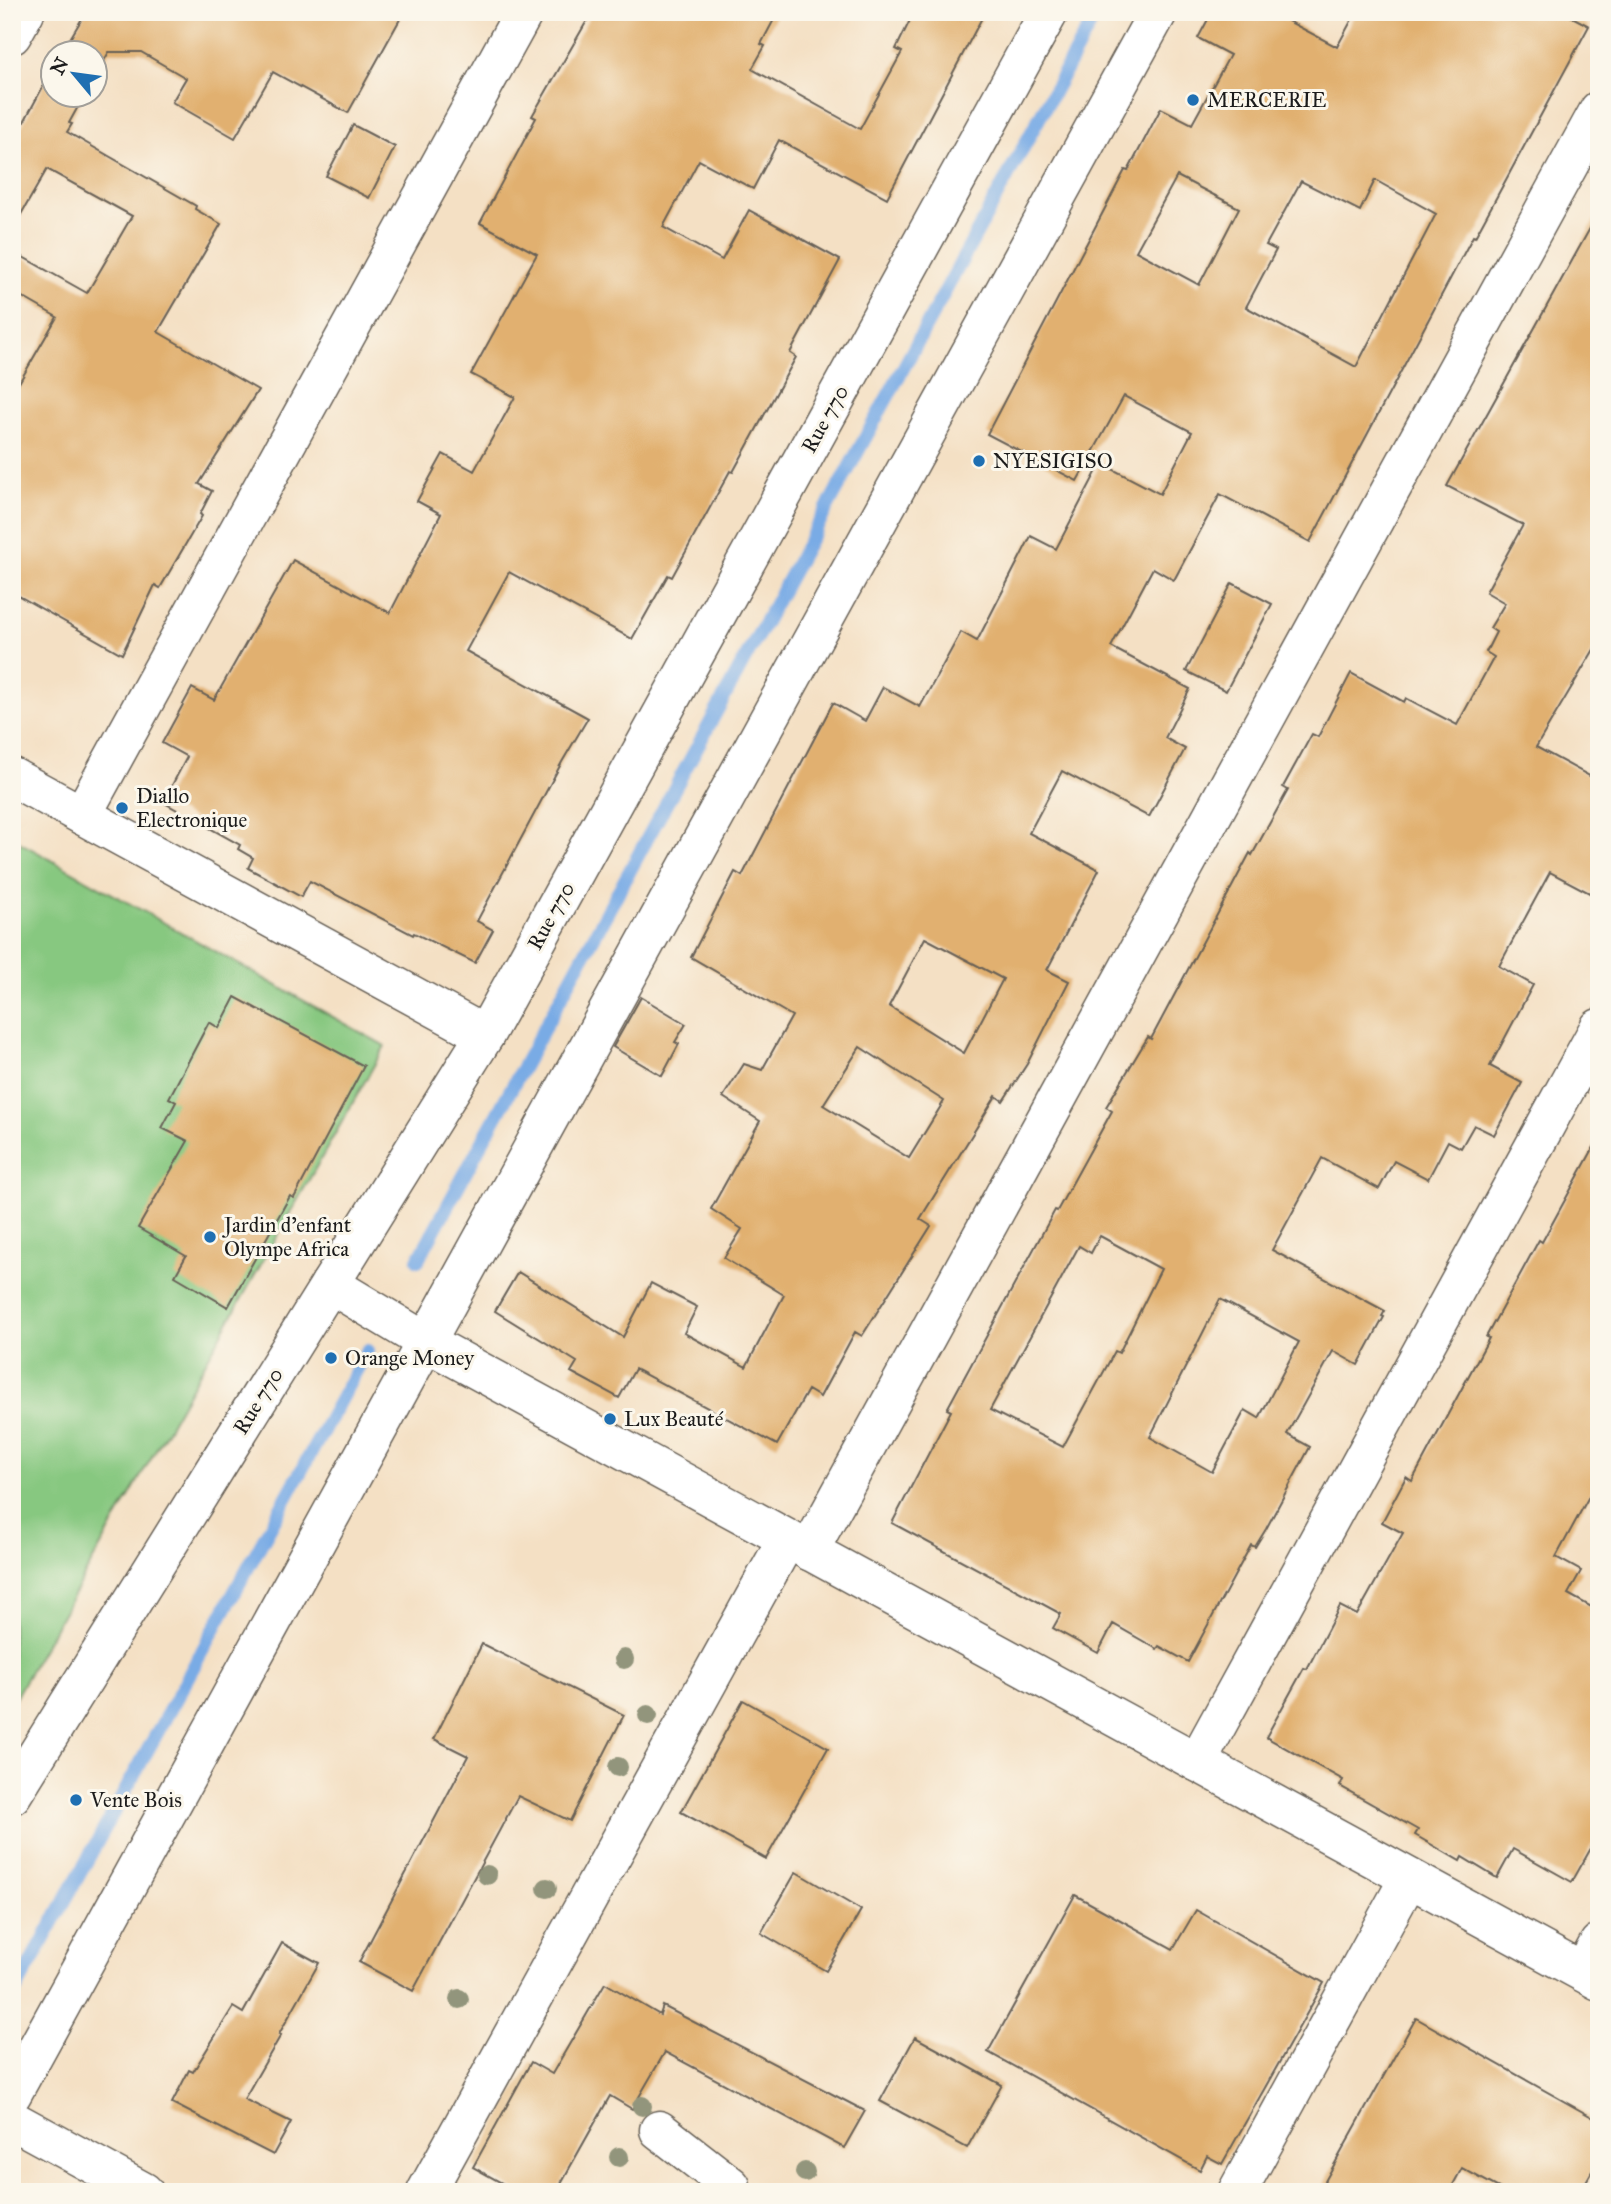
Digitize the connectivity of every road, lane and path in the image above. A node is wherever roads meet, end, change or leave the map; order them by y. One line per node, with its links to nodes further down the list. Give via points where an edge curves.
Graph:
1 (25, 12): 5 (street)
2 (524, 12): 8 (street)
3 (1049, 12): 10 (street, Rue 770)
4 (1158, 12): 12 (street)
5 (12, 35)
6 (1599, 110): 13 (street)
7 (12, 777): 8 (street)
8 (82, 815): 10 (street)
9 (1599, 1028): 14 (street)
10 (485, 1035): 11 (street, Rue 770)
11 (330, 1284): 12 (street); 15 (street, Rue 770)
12 (426, 1342): 13 (street); 18 (street)
13 (798, 1545): 14 (street); 22 (street)
14 (1197, 1762): 16 (street)
15 (12, 1795)
16 (1409, 1878): 17 (street); 24 (street)
17 (1593, 1965)
18 (12, 2094)
19 (12, 2120): 21 (street)
20 (659, 2130): 23 (street, via 731,2186)
21 (144, 2192)
22 (426, 2192)
23 (732, 2192)
24 (1237, 2192)

